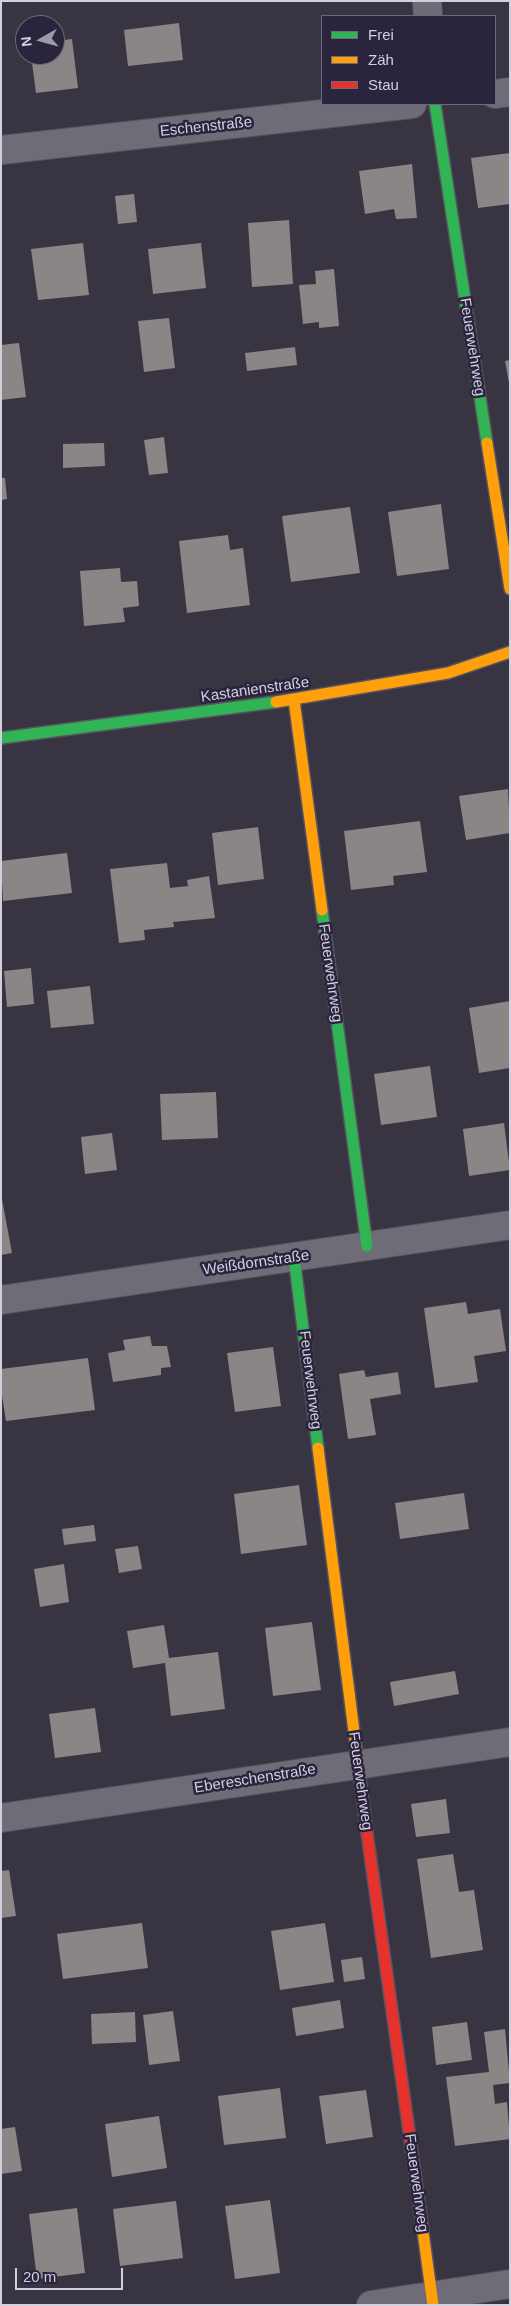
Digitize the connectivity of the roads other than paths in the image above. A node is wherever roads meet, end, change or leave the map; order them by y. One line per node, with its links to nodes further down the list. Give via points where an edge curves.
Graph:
1 (427, 1): 2 (street)
2 (428, 15)
3 (510, 92): 4 (street)
4 (496, 94)
5 (403, 105): 7 (street, Eschenstraße)
6 (435, 105): 8 (street, Feuerwehrweg)
7 (1, 150)
8 (510, 589)
9 (510, 652): 10 (street, Kastanienstraße, via 448,673)
10 (294, 700): 11 (street, Kastanienstraße); 13 (street, Feuerwehrweg)
11 (1, 738)
12 (510, 1225): 13 (street, Weißdornstraße)
13 (367, 1246): 14 (street, Weißdornstraße)
14 (294, 1257): 15 (street, Weißdornstraße); 17 (street, Feuerwehrweg)
15 (1, 1300)
16 (510, 1742): 17 (street, Ebereschenstraße)
17 (357, 1764): 18 (street, Ebereschenstraße); 20 (street, Feuerwehrweg)
18 (1, 1818)
19 (510, 2284): 20 (street)
20 (432, 2300): 21 (street)
21 (371, 2305)

